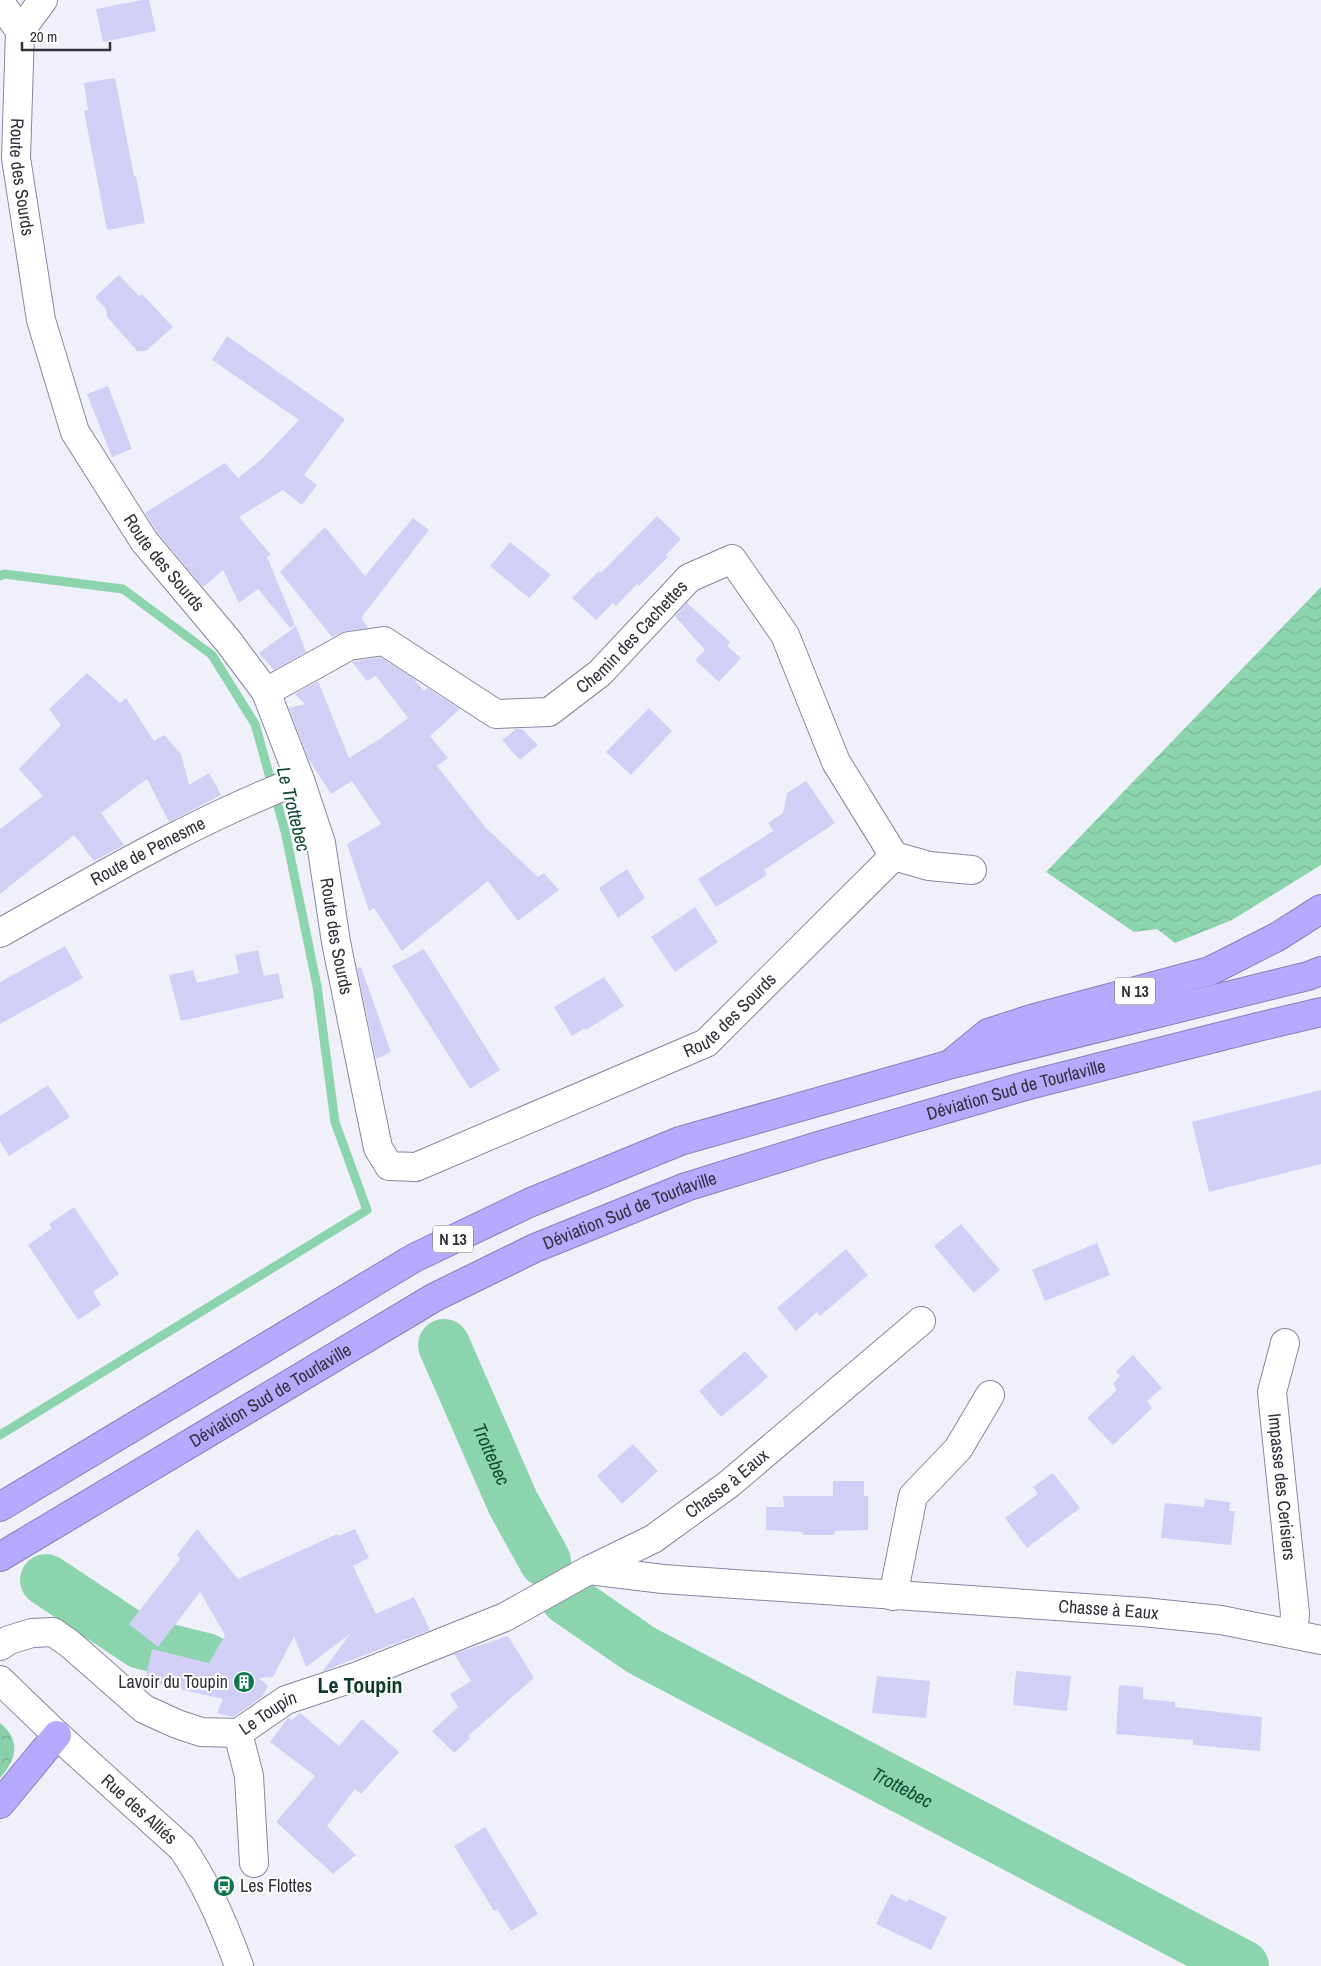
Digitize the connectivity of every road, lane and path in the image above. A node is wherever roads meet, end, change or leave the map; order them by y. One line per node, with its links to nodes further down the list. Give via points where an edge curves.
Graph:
1 (43, 0): 3 (street)
2 (0, 2): 3 (street)
3 (20, 31): 4 (street, Route des Sourds, via 16,158 41,320 75,432 144,541)
4 (266, 692): 5 (street, Route des Sourds); 6 (street, Chemin des Cachettes, via 349,646 384,641 496,714 549,712 600,673 689,578 732,559 786,635 836,762)
5 (300, 780): 6 (street, Route des Sourds, via 321,843 336,942 378,1148 389,1166 416,1167 706,1042); 9 (street, Route de Penesme, via 257,796 164,842)
6 (894, 856): 7 (street, via 929,866)
7 (972, 870)
8 (1321, 909): 12 (highway, N 13, via 1277,937 1210,971 1031,1019 988,1034)
9 (0, 933)
10 (1321, 971): 12 (highway, N 13)
11 (1321, 1012): 17 (highway, Déviation Sud de Tourlaville / N 13, via 1029,1085 818,1146 686,1187 536,1248 436,1297)
12 (948, 1065): 16 (highway, N 13, via 680,1141 529,1202 414,1258)
13 (921, 1321): 18 (street, Chasse à Eaux, via 729,1484 653,1539)
14 (1285, 1343): 20 (street, Impasse des Cerisiers, via 1272,1392 1295,1614)
15 (990, 1394): 19 (street, via 958,1449 912,1496)
16 (0, 1507)
17 (0, 1557)
18 (571, 1580): 19 (street, Chasse à Eaux, via 663,1580); 24 (street, Le Toupin, via 505,1617 358,1676 286,1700)
19 (894, 1596): 20 (street, Chasse à Eaux, via 1143,1612 1221,1620)
20 (1293, 1633): 21 (street, Chasse à Eaux)
21 (1321, 1640)
22 (0, 1646): 24 (street, Le Toupin, via 32,1633 53,1632 144,1710 201,1732)
23 (0, 1680): 25 (street, Rue des Alliés)
24 (238, 1733): 27 (street, via 249,1776)
25 (57, 1735): 26 (highway); 28 (street, Rue des Alliés, via 182,1848 224,1921)
26 (0, 1804)
27 (254, 1863)
28 (239, 1966)

